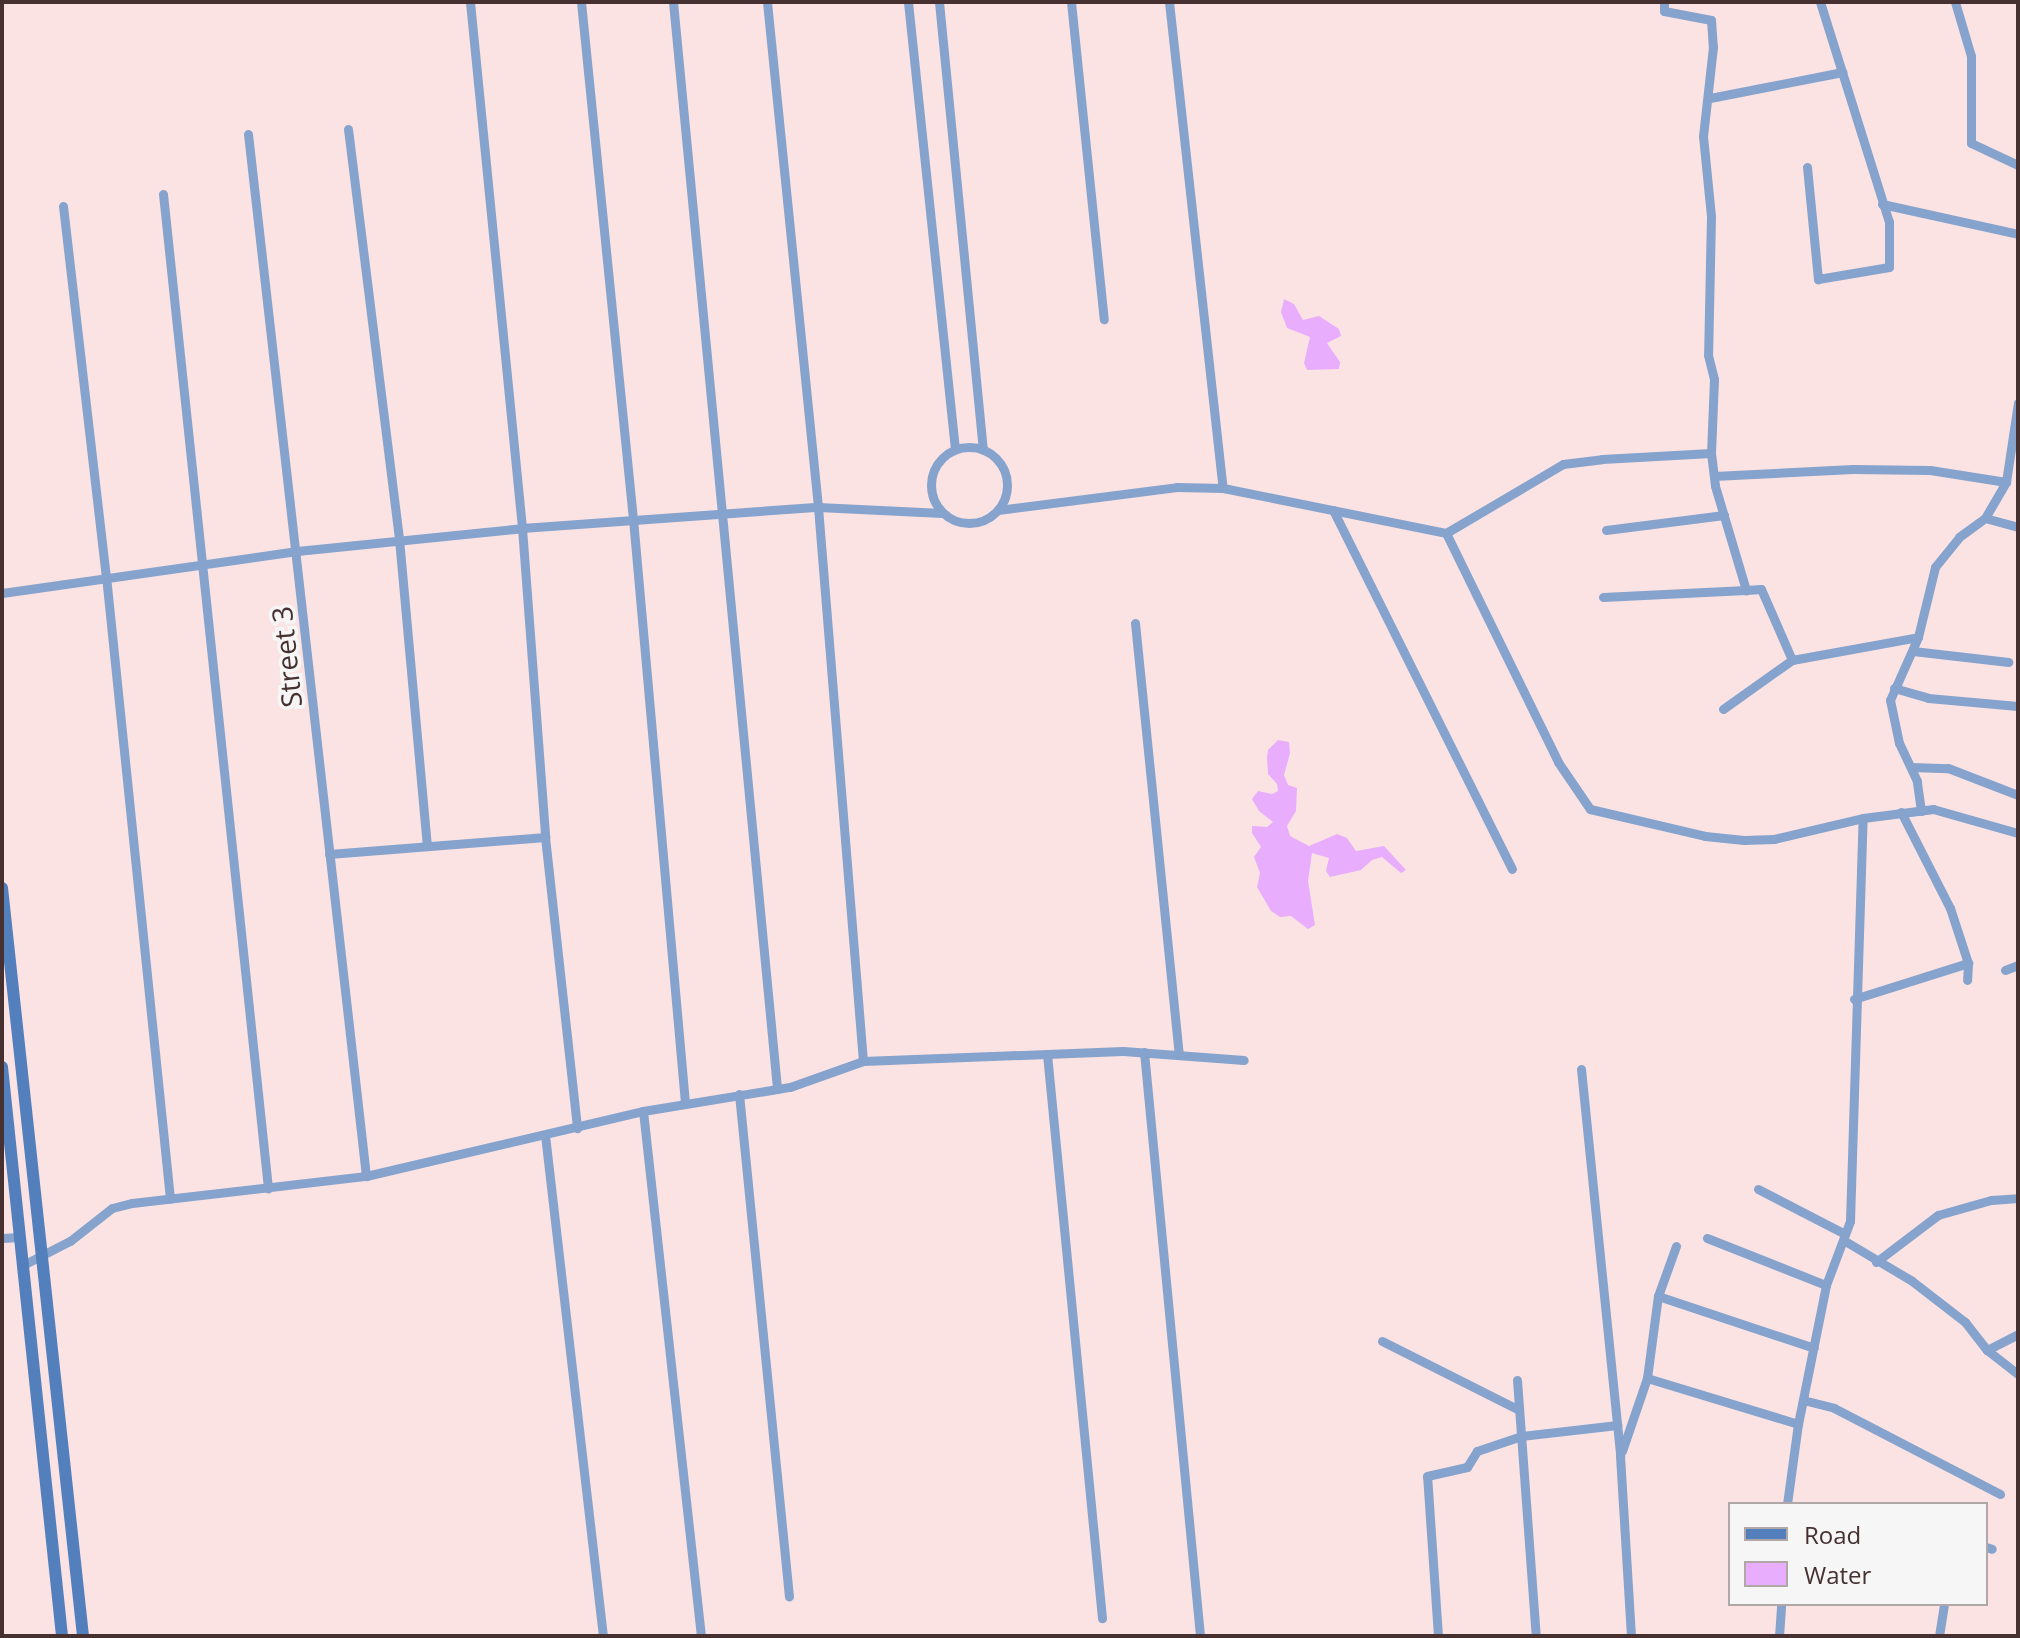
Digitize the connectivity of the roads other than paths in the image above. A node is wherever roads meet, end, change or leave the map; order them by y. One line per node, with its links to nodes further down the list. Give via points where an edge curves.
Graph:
1 (470, 2): 39 (street)
2 (581, 2): 37 (street)
3 (673, 2): 34 (street)
4 (767, 2): 30 (street)
5 (908, 2): 24 (street)
6 (939, 2): 25 (street)
7 (1071, 2): 22 (street)
8 (1169, 2): 29 (street)
9 (1664, 2): 13 (street, via 1664,11 1711,20)
10 (1820, 2): 12 (street)
11 (1955, 2): 16 (street, via 1971,56 1971,143)
12 (1842, 72): 13 (street); 19 (street)
13 (1710, 98): 26 (street, via 1703,136 1711,216)
14 (348, 129): 42 (street)
15 (248, 134): 43 (street, Street 3)
16 (2018, 165)
17 (1807, 167): 19 (street, via 1818,279 1889,267 1889,222)
18 (163, 194): 44 (street)
19 (1882, 204): 21 (street)
20 (63, 206): 45 (street)
21 (2018, 234)
22 (1104, 319)
23 (2018, 403): 28 (street)
24 (955, 450): 25 (street); 33 (street, via 937,464 931,478)
25 (983, 450): 31 (street, via 1000,463 1006,476 1007,491)
26 (1711, 453): 27 (street); 41 (street, via 1563,464)
27 (1714, 476): 28 (street, via 1815,468 1930,470); 35 (street)
28 (2006, 482): 36 (street)
29 (1223, 488): 31 (street, via 1177,487); 32 (street)
30 (818, 507): 33 (street); 34 (street); 77 (street)
31 (998, 510): 33 (street, via 978,522 962,523)
32 (1333, 510): 41 (street); 66 (street)
33 (942, 513)
34 (724, 514): 37 (street); 80 (street)
35 (1724, 515): 40 (street); 46 (street)
36 (1985, 518): 38 (street); 50 (street, via 1959,537 1935,567)
37 (633, 519): 39 (street); 82 (street)
38 (2018, 527)
39 (522, 528): 42 (street); 63 (street)
40 (1606, 530)
41 (1446, 533): 61 (street, via 1558,762 1590,809 1693,834 1744,840 1774,839)
42 (399, 539): 43 (street); 64 (street)
43 (297, 551): 44 (street); 65 (street, Street 3)
44 (203, 563): 45 (street); 87 (street)
45 (106, 576): 47 (street); 90 (street)
46 (1746, 590): 48 (street); 52 (street, via 1761,589)
47 (2, 593)
48 (1603, 597)
49 (1135, 623): 75 (street)
50 (1918, 637): 51 (street); 52 (street)
51 (1913, 651): 53 (street); 54 (street)
52 (1792, 660): 56 (street)
53 (2008, 662)
54 (1894, 688): 55 (street, via 1928,698); 57 (street, via 1890,700 1899,743)
55 (2018, 706)
56 (1723, 709)
57 (1911, 767): 58 (street, via 1948,768); 59 (street)
58 (2018, 795)
59 (1921, 811): 60 (street); 62 (street, via 1933,809)
60 (1901, 812): 61 (street); 68 (street, via 1936,877)
61 (1863, 818): 72 (street)
62 (2018, 833)
63 (545, 837): 64 (street); 84 (street)
64 (427, 844): 65 (street)
65 (329, 854): 86 (street, Street 3)
66 (1512, 869)
67 (2, 888): 96 (main road)
68 (1968, 963): 71 (street); 72 (street)
69 (2018, 965): 70 (street)
70 (2005, 970)
71 (1967, 980)
72 (1854, 999): 94 (street, via 1850,1221)
73 (1144, 1052): 74 (street); 75 (street); 124 (street)
74 (1047, 1054): 77 (street); 119 (street)
75 (1179, 1055): 76 (street)
76 (1244, 1060)
77 (863, 1061): 80 (street)
78 (2, 1067): 91 (main road)
79 (1581, 1069): 111 (street)
80 (777, 1089): 81 (street)
81 (739, 1094): 82 (street); 116 (street)
82 (685, 1103): 83 (street)
83 (643, 1111): 84 (street); 123 (street)
84 (577, 1128): 85 (street)
85 (545, 1135): 86 (street); 122 (street)
86 (366, 1176): 87 (street)
87 (268, 1188): 90 (street)
88 (1758, 1189): 94 (street)
89 (2018, 1198): 97 (street, via 1938,1215)
90 (170, 1199): 96 (street, via 112,1208 70,1241)
91 (20, 1237): 92 (street); 98 (main road)
92 (2, 1238)
93 (1707, 1238): 99 (street)
94 (1845, 1238): 97 (street); 99 (street)
95 (1676, 1246): 100 (street)
96 (41, 1255): 98 (street); 121 (main road)
97 (1876, 1262): 104 (street, via 1912,1281 1965,1322)
98 (23, 1265): 120 (main road)
99 (1826, 1285): 103 (street)
100 (1658, 1296): 103 (street); 106 (street)
101 (2018, 1334): 104 (street)
102 (1382, 1341): 109 (street)
103 (1814, 1348): 108 (street)
104 (1987, 1350): 105 (street)
105 (2018, 1374)
106 (1647, 1378): 110 (street); 113 (street)
107 (1517, 1380): 109 (street)
108 (1803, 1400): 110 (street); 114 (street, via 1834,1408)
109 (1519, 1410): 112 (street)
110 (1798, 1424): 115 (street)
111 (1617, 1425): 112 (street); 113 (street)
112 (1521, 1436): 125 (street, via 1477,1451 1467,1467 1427,1476); 126 (street)
113 (1620, 1456): 127 (street)
114 (2000, 1494)
115 (1787, 1502)
116 (789, 1597)
117 (1781, 1606): 128 (street)
118 (1944, 1606): 129 (street)
119 (1102, 1618)
120 (62, 1636)
121 (83, 1636)
122 (603, 1636)
123 (701, 1636)
124 (1200, 1636)
125 (1438, 1636)
126 (1536, 1636)
127 (1631, 1636)
128 (1779, 1636)
129 (1939, 1636)

